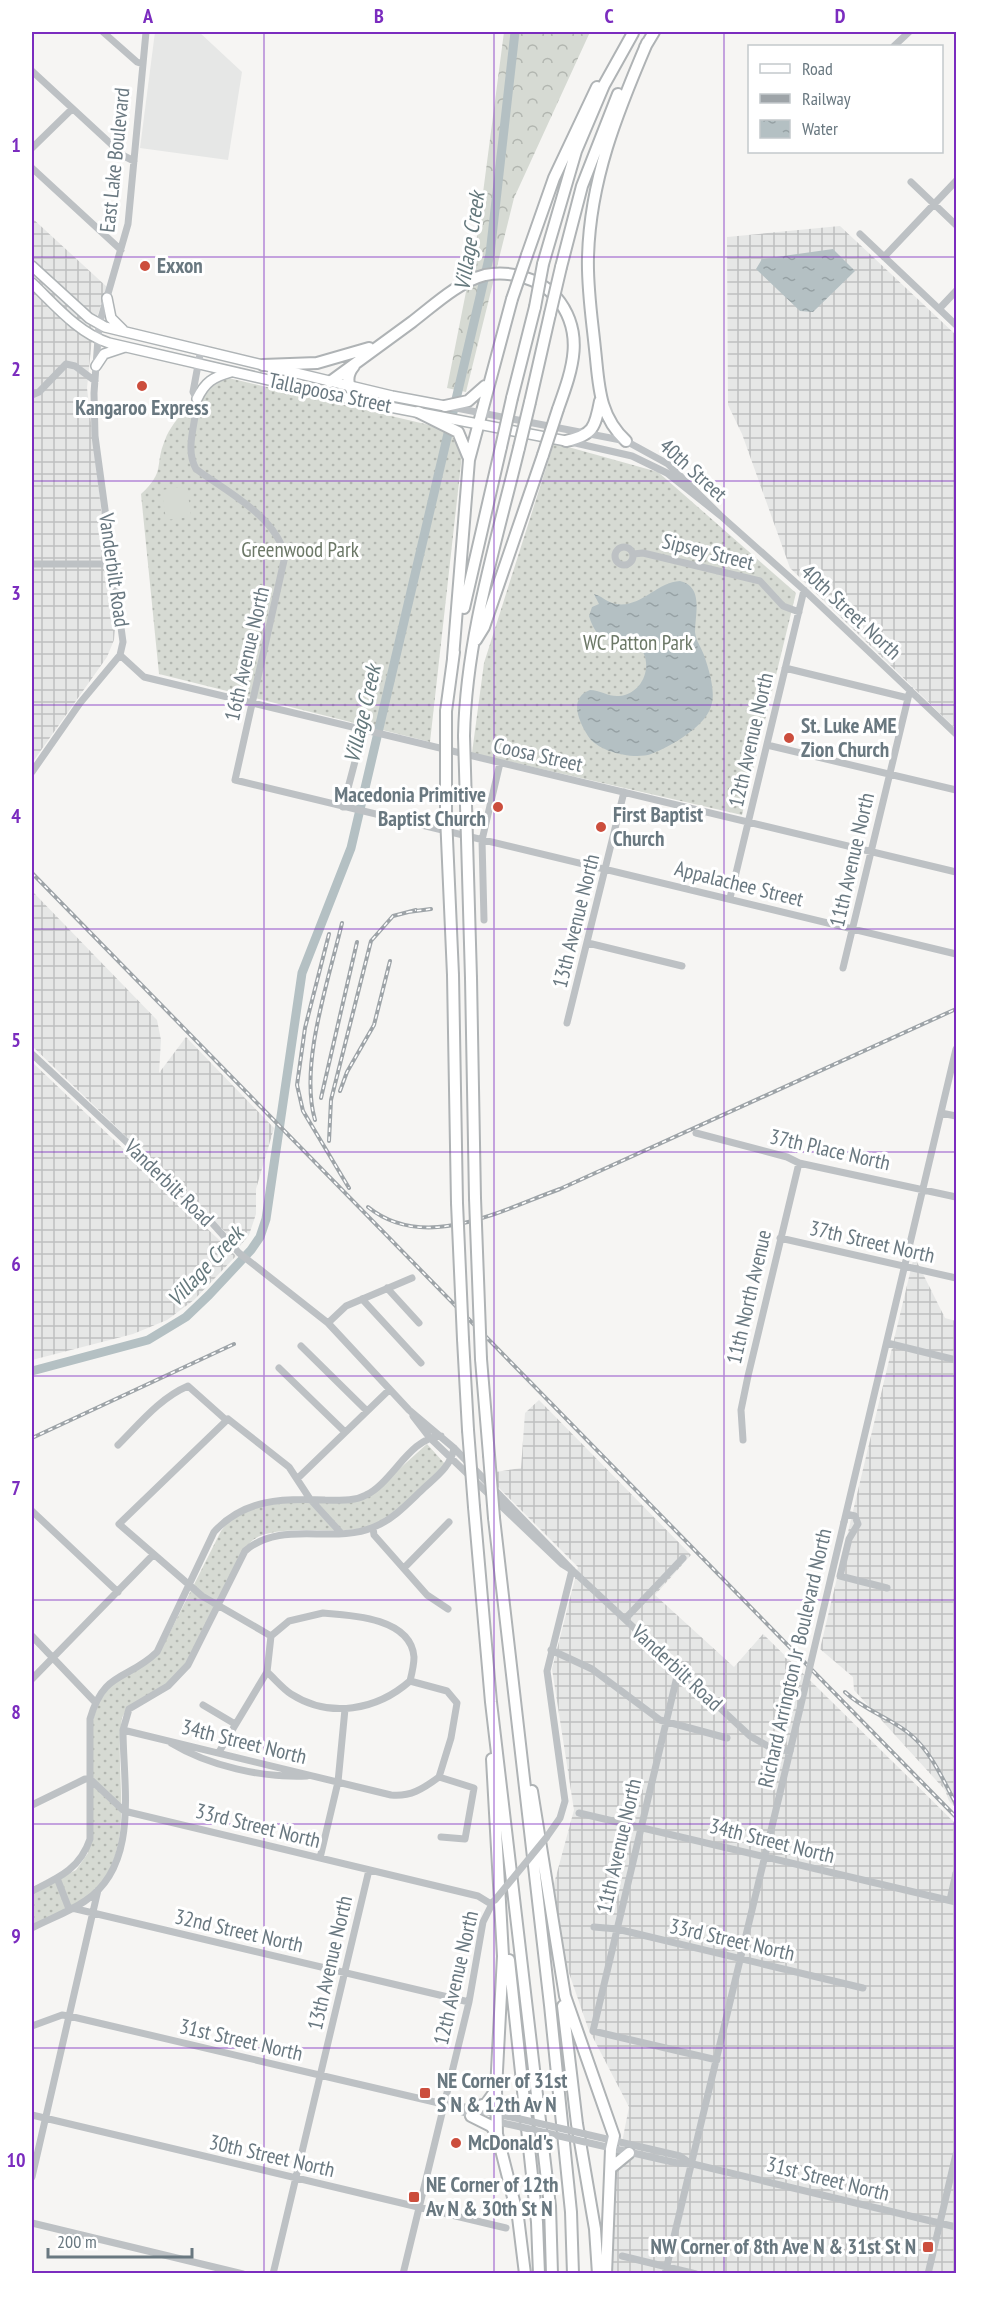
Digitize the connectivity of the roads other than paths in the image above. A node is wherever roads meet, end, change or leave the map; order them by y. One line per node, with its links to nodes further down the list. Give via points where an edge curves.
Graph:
1 (103, 32): 8 (street)
2 (146, 32): 8 (street, East Lake Boulevard)
3 (634, 32): 7 (highway)
4 (654, 32): 9 (highway)
5 (909, 32): 6 (street)
6 (895, 45)
7 (619, 55): 36 (highway, bridge, via 589,98 554,178); 64 (highway, bridge, via 576,151 543,264)
8 (143, 64): 13 (street, East Lake Boulevard)
9 (633, 70): 45 (highway, via 603,156 590,227 589,285); 62 (highway, bridge, via 606,121 582,186)
10 (32, 71): 11 (street)
11 (72, 109): 12 (street); 13 (street)
12 (32, 148)
13 (134, 161): 20 (street, East Lake Boulevard, via 128,224)
14 (32, 168): 20 (street)
15 (957, 181): 17 (street)
16 (911, 182): 17 (street)
17 (934, 204): 18 (street); 21 (street)
18 (957, 225)
19 (860, 234): 21 (street)
20 (121, 250): 25 (street, East Lake Boulevard)
21 (884, 257): 26 (street)
22 (32, 266): 27 (main road)
23 (32, 283): 30 (main road)
24 (957, 291): 26 (street)
25 (107, 298): 27 (street, East Lake Boulevard); 29 (main road, via 111,318)
26 (939, 309): 28 (street)
27 (99, 325): 29 (main road, Tallapoosa Street); 30 (street, Vanderbilt Road)
28 (957, 325)
29 (128, 333): 33 (main road, Tallapoosa Street)
30 (97, 339): 32 (main road, Tallapoosa Street); 38 (street, Vanderbilt Road)
31 (386, 341): 34 (highway); 37 (highway, via 327,361); 62 (highway, bridge, via 474,279 496,274 508,273 548,289 572,323 576,343 573,369 484,627)
32 (127, 347): 35 (main road, Tallapoosa Street); 38 (main road, via 104,354)
33 (201, 349): 35 (street, 16th Avenue North); 37 (main road, Tallapoosa Street)
34 (358, 362): 41 (highway); 42 (highway, via 348,376)
35 (198, 364): 39 (main road, Tallapoosa Street); 44 (street, 16th Avenue North, via 193,392)
36 (494, 364): 47 (highway, via 480,394); 49 (highway)
37 (263, 365): 41 (main road, Tallapoosa Street)
38 (96, 366): 40 (street, Vanderbilt Road)
39 (232, 372): 44 (main road, via 211,379); 46 (main road, Tallapoosa Street)
40 (95, 381): 43 (street, via 66,364 39,393); 59 (street, Vanderbilt Road, via 95,436)
41 (330, 382): 42 (main road, Tallapoosa Street)
42 (350, 387): 46 (highway); 50 (main road, Tallapoosa Street)
43 (32, 395)
44 (197, 399): 67 (street, 16th Avenue North, via 192,463 277,532 285,556)
45 (600, 401): 52 (highway, via 596,422); 54 (highway, via 610,424)
46 (364, 402): 48 (main road, Tallapoosa Street)
47 (461, 406): 49 (street); 50 (highway)
48 (418, 412): 50 (highway)
49 (480, 412): 51 (highway); 52 (street, 40th Street)
50 (443, 415): 51 (main road, Tallapoosa Street); 55 (highway, via 458,432)
51 (477, 424): 53 (main road, Tallapoosa Street); 55 (highway)
52 (589, 432): 53 (highway); 54 (street, 40th Street)
53 (566, 441): 56 (street, 40th Street, via 632,456 667,473)
54 (631, 444): 56 (street, 40th Street, via 668,464)
55 (469, 460): 64 (highway)
56 (721, 516): 60 (street, 40th Street North)
57 (633, 554): 61 (street, Sipsey Street, via 643,553 760,581 783,606)
58 (32, 564): 59 (street)
59 (112, 564): 63 (street, Vanderbilt Road, via 123,627)
60 (804, 590): 61 (street, 12th Avenue North); 66 (street, 40th Street North)
61 (798, 612): 65 (street, 12th Avenue North)
62 (471, 648): 155 (highway, bridge, via 464,736 481,1359 494,1518)
63 (120, 655): 67 (street, Coosa Street, via 144,677); 72 (street, Vanderbilt Road, via 80,703)
64 (453, 658): 153 (highway, bridge, via 446,711 446,816 457,1203 468,1430)
65 (785, 668): 66 (street); 70 (street, 12th Avenue North)
66 (909, 694): 69 (street, 40th Street North); 73 (street, 11th Avenue North)
67 (252, 704): 68 (street, Coosa Street); 74 (street, 16th Avenue North)
68 (365, 731): 71 (street, Coosa Street); 77 (street)
69 (957, 734)
70 (767, 745): 73 (street); 78 (street, 12th Avenue North)
71 (500, 763): 76 (street, Coosa Street); 79 (street)
72 (32, 772)
73 (890, 775): 75 (street); 80 (street, 11th Avenue North)
74 (235, 780): 77 (street, Appalachee Street)
75 (957, 790)
76 (624, 792): 78 (street, Coosa Street); 81 (street, 13th Avenue North)
77 (345, 807): 79 (street, Appalachee Street)
78 (748, 822): 80 (street, Coosa Street); 83 (street, 12th Avenue North)
79 (482, 840): 81 (street, Appalachee Street); 84 (street)
80 (871, 851): 82 (street, Coosa Street); 85 (street, 11th Avenue North)
81 (606, 869): 83 (street, Appalachee Street); 86 (street, 13th Avenue North)
82 (957, 872)
83 (730, 898): 85 (street, Appalachee Street)
84 (484, 920)
85 (853, 929): 87 (street, Appalachee Street); 89 (street, 11th Avenue North)
86 (588, 943): 88 (street); 90 (street, 13th Avenue North)
87 (957, 954)
88 (682, 966)
89 (843, 968)
90 (567, 1023)
91 (957, 1049): 93 (street, Richard Arrington Jr Boulevard North)
92 (32, 1054): 105 (street, Vanderbilt Road, via 204,1214 239,1253)
93 (942, 1113): 94 (street); 97 (street, Richard Arrington Jr Boulevard North)
94 (957, 1116)
95 (696, 1133): 96 (street, 37th Place North)
96 (799, 1163): 97 (street, 37th Place North); 99 (street, 11th North Avenue)
97 (923, 1189): 98 (street, 37th Place North); 100 (street, Richard Arrington Jr Boulevard North)
98 (957, 1197)
99 (780, 1238): 100 (street, 37th Street North); 120 (street, 11th North Avenue, via 741,1410)
100 (905, 1265): 102 (street, 37th Street North); 107 (street, Richard Arrington Jr Boulevard North)
101 (412, 1278): 103 (street)
102 (957, 1278)
103 (387, 1288): 104 (street); 106 (street)
104 (362, 1299): 105 (street, via 346,1306); 110 (street)
105 (328, 1323): 112 (street, Vanderbilt Road)
106 (419, 1323)
107 (887, 1343): 109 (street); 130 (street, Richard Arrington Jr Boulevard North)
108 (301, 1346): 114 (street)
109 (957, 1360)
110 (421, 1363)
111 (279, 1368): 117 (street)
112 (389, 1390): 113 (street, Vanderbilt Road); 114 (street)
113 (409, 1410): 116 (street, Vanderbilt Road); 118 (street, Vanderbilt Road)
114 (367, 1411): 117 (street)
115 (228, 1419): 121 (street, via 188,1386 155,1407); 127 (street); 134 (street, via 119,1524)
116 (417, 1422): 119 (street, Vanderbilt Road); 122 (street)
117 (345, 1432): 127 (street)
118 (441, 1436): 119 (street); 123 (street, Vanderbilt Road)
119 (430, 1438): 122 (street); 124 (street, Vanderbilt Road)
120 (743, 1440)
121 (118, 1445)
122 (419, 1445): 128 (street, via 368,1495 354,1499)
123 (454, 1448): 124 (street); 137 (street, Vanderbilt Road)
124 (452, 1460): 125 (street, Vanderbilt Road); 126 (street)
125 (462, 1470): 126 (street); 137 (street, Vanderbilt Road)
126 (441, 1472): 132 (street, via 392,1518)
127 (298, 1478): 128 (street)
128 (310, 1499): 133 (street); 138 (street, via 270,1500 244,1508 226,1520 214,1532)
129 (32, 1511): 140 (street)
130 (845, 1518): 139 (street, via 855,1516 858,1524 849,1539 840,1576); 162 (street, Richard Arrington Jr Boulevard North, bridge)
131 (449, 1522): 136 (street)
132 (373, 1528): 133 (street); 136 (street)
133 (341, 1533): 141 (street, via 270,1535 256,1541 245,1551)
134 (153, 1555): 138 (street); 140 (street)
135 (683, 1558): 143 (street)
136 (404, 1568): 142 (street, via 427,1595)
137 (572, 1570): 143 (street, Vanderbilt Road); 146 (street, 12th Avenue North)
138 (190, 1587): 141 (street); 152 (street, via 157,1652 116,1677)
139 (887, 1588)
140 (118, 1592): 147 (street)
141 (217, 1605): 145 (street); 159 (street, via 183,1672 168,1686 129,1709)
142 (448, 1609)
143 (625, 1618): 148 (street, Vanderbilt Road)
144 (32, 1636): 147 (street)
145 (271, 1636): 149 (street); 151 (street, via 289,1621 307,1615 353,1615 380,1622 399,1631 409,1643 414,1656)
146 (550, 1650): 157 (street, via 592,1669); 182 (street, 12th Avenue North, bridge, via 548,1684 565,1801 560,1818 546,1838)
147 (52, 1658): 150 (street); 152 (street)
148 (679, 1668): 157 (street, 11th Avenue North); 162 (street, Vanderbilt Road, via 750,1736 773,1749)
149 (267, 1672): 156 (street, via 291,1694 322,1706); 158 (street)
150 (32, 1679)
151 (410, 1681): 156 (street, via 384,1701); 165 (street, via 447,1691 457,1703)
152 (95, 1702): 166 (street, via 90,1719)
153 (491, 1702): 173 (highway); 224 (highway, via 550,2206)
154 (203, 1705): 158 (street)
155 (516, 1705): 190 (highway); 225 (highway, via 569,2189)
156 (345, 1709): 167 (street)
157 (666, 1722): 160 (street); 171 (street, 11th Avenue North)
158 (235, 1724): 163 (street)
159 (123, 1730): 161 (street, 34th Street North); 169 (street)
160 (727, 1738)
161 (166, 1740): 163 (street, 34th Street North); 164 (street, 34th Street North, via 232,1766)
162 (790, 1750): 174 (street, Richard Arrington Jr Boulevard North)
163 (219, 1752): 164 (street, 34th Street North)
164 (313, 1776): 167 (street, 34th Street North)
165 (439, 1777): 167 (street, 34th Street North, via 420,1791 401,1796); 172 (street, via 474,1788 465,1839)
166 (90, 1779): 168 (street); 169 (street, 33rd Street North); 178 (street, via 90,1839 86,1852 72,1869)
167 (338, 1782): 175 (street)
168 (32, 1805)
169 (124, 1811): 175 (street, 33rd Street North); 179 (street, via 118,1862)
170 (579, 1813): 171 (street, 34th Street North)
171 (640, 1827): 174 (street, 34th Street North); 187 (street, 11th Avenue North)
172 (441, 1836)
173 (495, 1838): 197 (highway, via 503,1956); 223 (highway, via 534,2188)
174 (765, 1856): 181 (street, 34th Street North); 188 (street, Richard Arrington Jr Boulevard North)
175 (320, 1858): 176 (street, 33rd Street North)
176 (369, 1870): 182 (street, 33rd Street North); 189 (street, 13th Avenue North)
177 (957, 1873): 181 (street)
178 (57, 1878): 180 (street); 183 (street)
179 (99, 1890): 183 (street); 184 (street)
180 (32, 1891)
181 (953, 1901)
182 (493, 1902): 192 (street, 12th Avenue North, via 483,1922)
183 (70, 1908): 184 (street, 32nd Street North); 185 (street)
184 (93, 1913): 189 (street, 32nd Street North); 193 (street)
185 (32, 1928)
186 (594, 1928): 187 (street, 33rd Street North)
187 (617, 1929): 188 (street, 33rd Street North); 195 (street, 11th Avenue North, via 593,2031)
188 (741, 1958): 191 (street, 33rd Street North); 195 (street, Richard Arrington Jr Boulevard North)
189 (345, 1973): 192 (street, 32nd Street North); 196 (street, 13th Avenue North)
190 (562, 1982): 204 (highway); 218 (highway, via 564,2030)
191 (863, 1988)
192 (469, 2002): 198 (street, 12th Avenue North)
193 (69, 2016): 194 (street, 31st Street North); 196 (street, 31st Street North); 201 (street)
194 (32, 2026)
195 (717, 2060): 207 (street, Richard Arrington Jr Boulevard North)
196 (320, 2075): 198 (street, 31st Street North); 210 (street, 13th Avenue North)
197 (496, 2090): 199 (highway, via 488,2103); 202 (highway)
198 (443, 2104): 199 (street, 31st Street North); 211 (street, 12th Avenue North)
199 (472, 2112): 202 (street, 31st Street North); 203 (highway)
200 (32, 2115): 201 (street, 30th Street North)
201 (45, 2118): 209 (street); 210 (street, 30th Street North)
202 (497, 2118): 203 (highway); 204 (street, 31st Street North, bridge)
203 (497, 2134): 222 (highway, via 513,2194)
204 (612, 2144): 205 (street, 31st Street North); 207 (street, 31st Street North, via 680,2156); 208 (highway)
205 (630, 2152): 207 (street, 31st Street North); 208 (highway)
206 (957, 2154): 213 (street)
207 (693, 2164): 213 (street, 31st Street North); 217 (street, Richard Arrington Jr Boulevard North)
208 (612, 2167): 218 (highway)
209 (32, 2177)
210 (296, 2178): 211 (street, 30th Street North); 220 (street, 13th Avenue North)
211 (419, 2208): 215 (street, 30th Street North); 221 (street, 12th Avenue North)
212 (32, 2223): 219 (street)
213 (940, 2223): 214 (street, 31st Street North); 227 (street)
214 (957, 2227)
215 (506, 2228)
216 (622, 2256): 217 (street)
217 (666, 2270): 226 (street)
218 (601, 2271)
219 (243, 2274)
220 (273, 2274)
221 (403, 2274)
222 (525, 2274)
223 (539, 2274)
224 (552, 2274)
225 (573, 2274)
226 (696, 2274)
227 (928, 2274)

